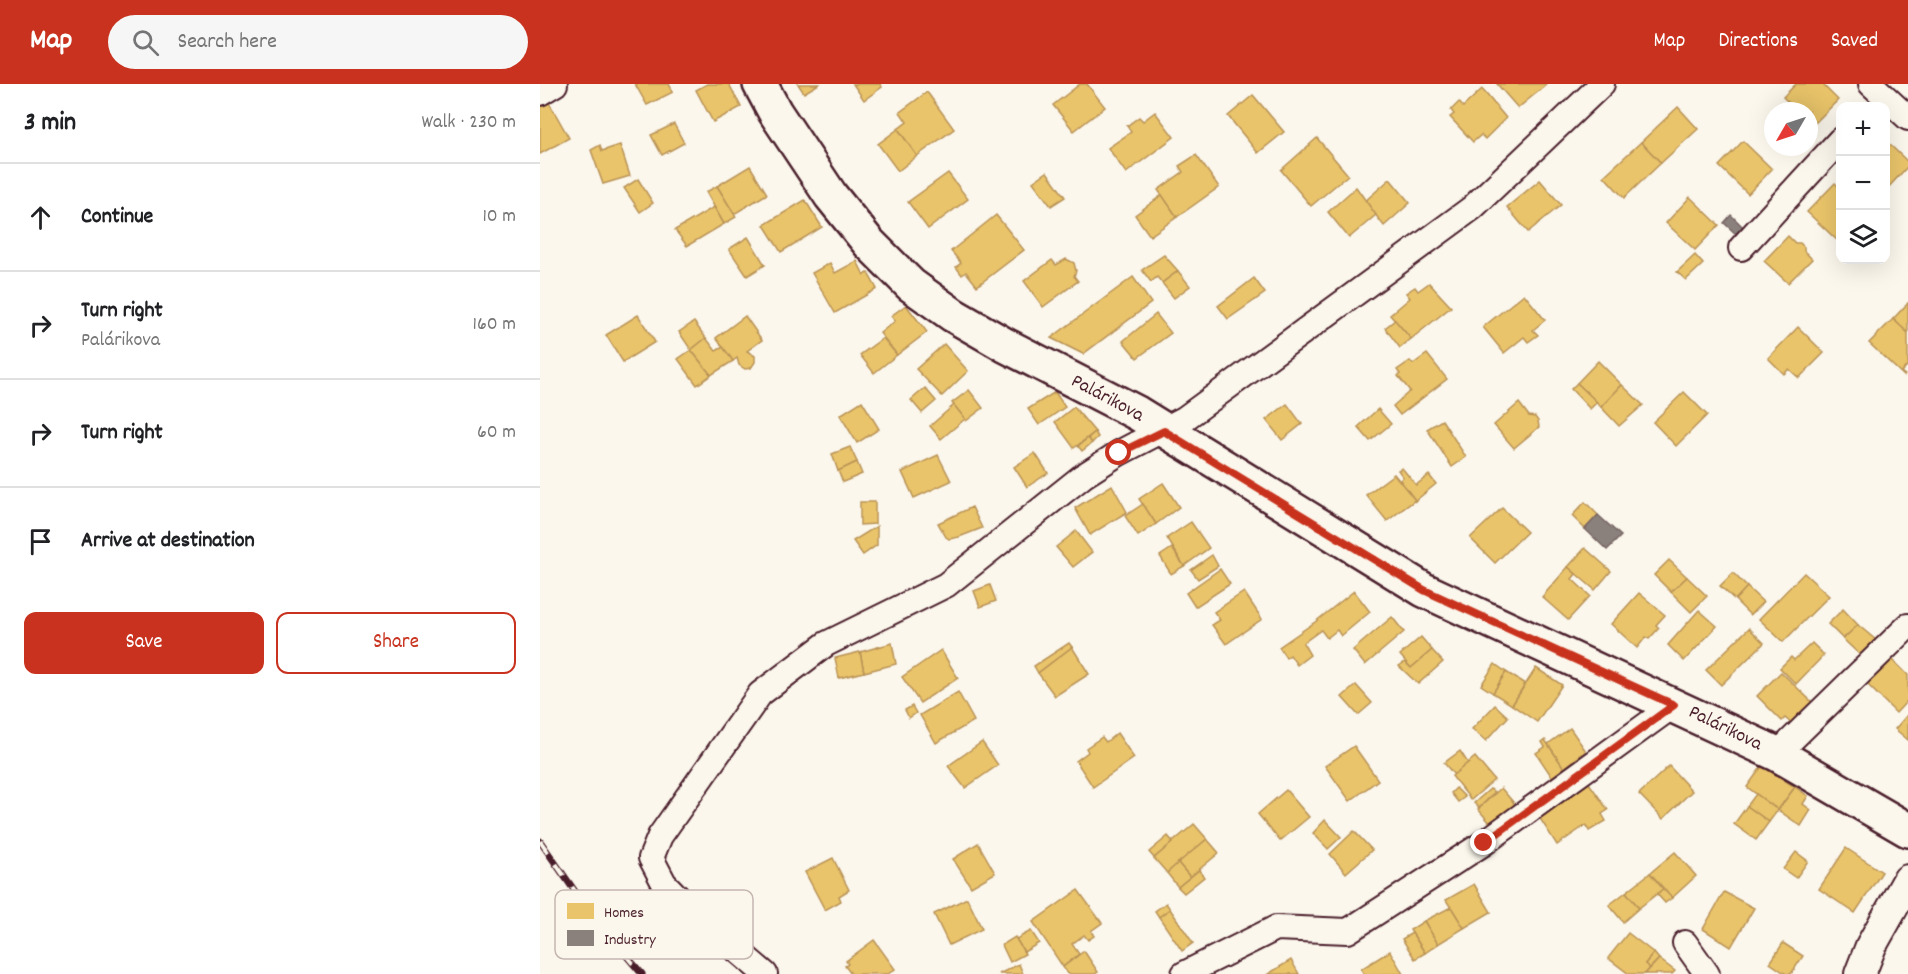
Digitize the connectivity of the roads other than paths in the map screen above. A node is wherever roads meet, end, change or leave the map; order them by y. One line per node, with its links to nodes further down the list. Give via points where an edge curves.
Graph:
1 (555, 84): 4 (street)
2 (759, 84): 9 (main road, Palárikova, via 831,196 869,243 911,285 963,321)
3 (1602, 84): 9 (street, via 1472,208)
4 (540, 93)
5 (1875, 95): 6 (street)
6 (1908, 118)
7 (1836, 144): 8 (street)
8 (1741, 248)
9 (1164, 431): 11 (main road, Palárikova, via 1424,590); 15 (street, via 1083,476 946,585 826,644 760,694 660,836 651,858)
10 (1908, 626): 12 (street)
11 (1674, 705): 12 (main road, Palárikova); 19 (street, via 1484,843 1348,931 1276,928)
12 (1777, 754): 13 (main road, Palárikova)
13 (1908, 830)
14 (1908, 880): 21 (street)
15 (670, 890)
16 (1685, 943): 20 (street)
17 (748, 959): 18 (street)
18 (765, 974)
19 (1184, 974)
20 (1707, 974)
21 (1860, 974)

